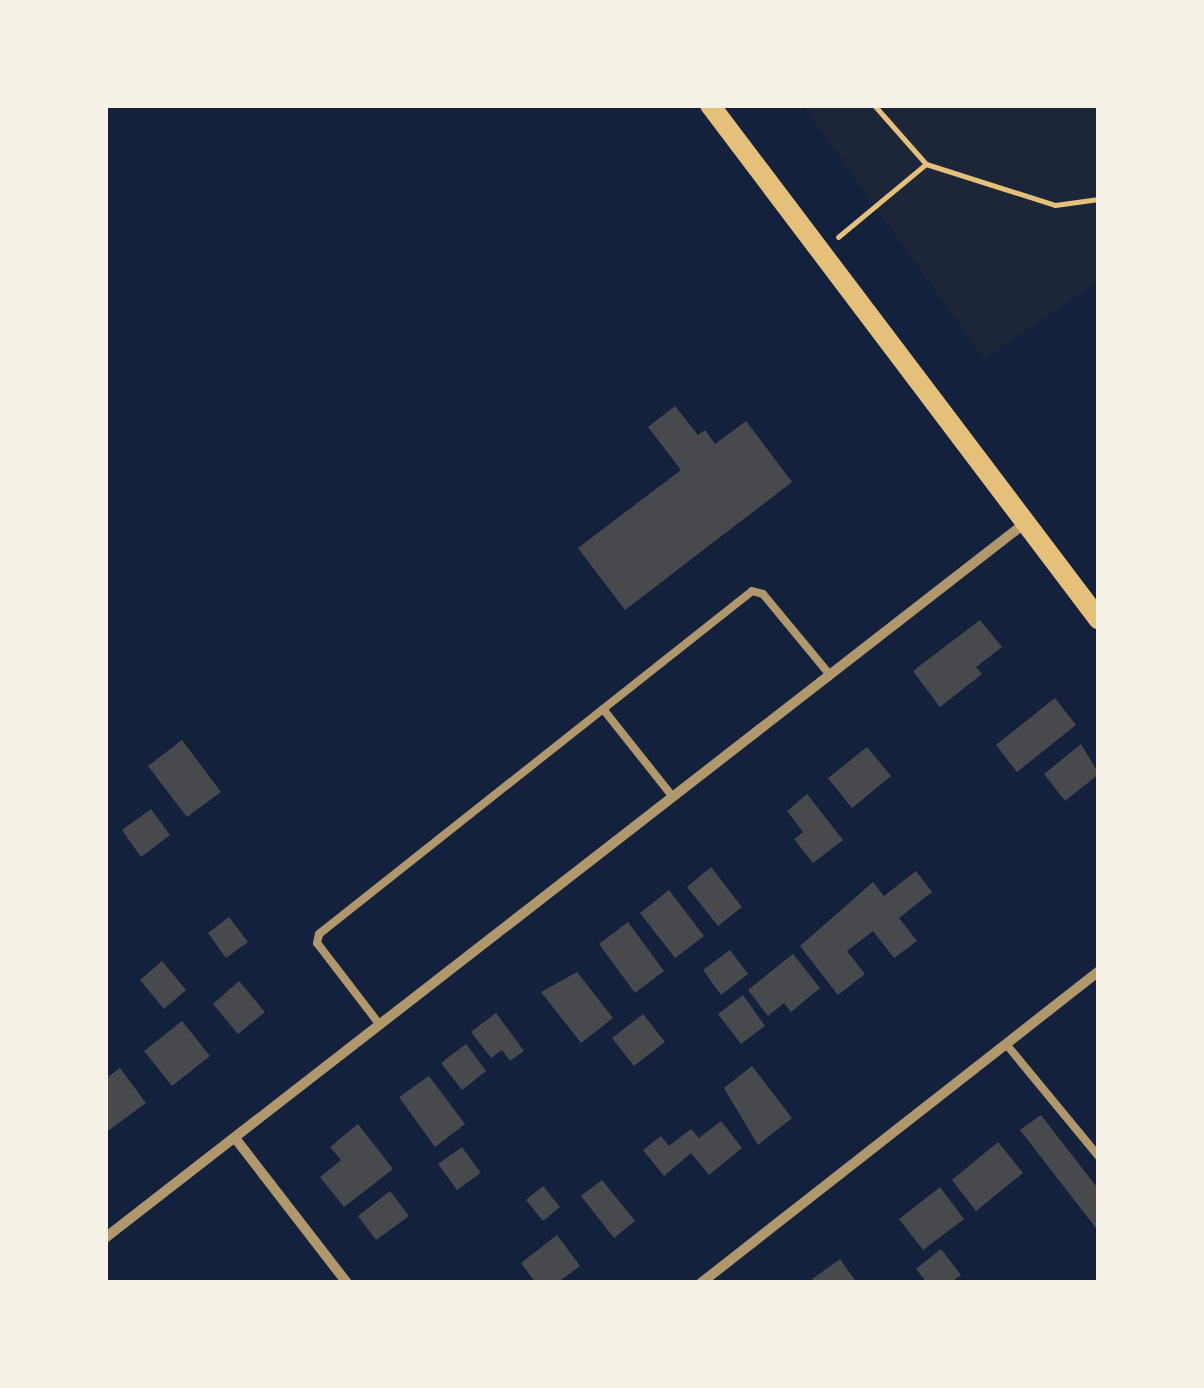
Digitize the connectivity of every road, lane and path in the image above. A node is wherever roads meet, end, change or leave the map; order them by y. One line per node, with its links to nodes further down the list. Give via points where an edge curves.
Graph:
1 (710, 105): 5 (main road)
2 (874, 105): 3 (path)
3 (926, 164): 4 (path, via 1055,205); 5 (path)
4 (1099, 199)
5 (820, 252): 6 (main road)
6 (1025, 524): 7 (main road); 8 (street)
7 (1099, 620)
8 (830, 675): 9 (lane, via 763,594 752,592); 10 (street)
9 (604, 709): 10 (lane); 12 (lane, via 320,934 317,943)
10 (673, 798): 12 (street)
11 (1099, 971): 13 (street)
12 (380, 1025): 14 (street)
13 (1006, 1044): 15 (lane); 18 (street)
14 (235, 1138): 16 (street); 17 (street)
15 (1099, 1157)
16 (105, 1238)
17 (346, 1283)
18 (701, 1283)

